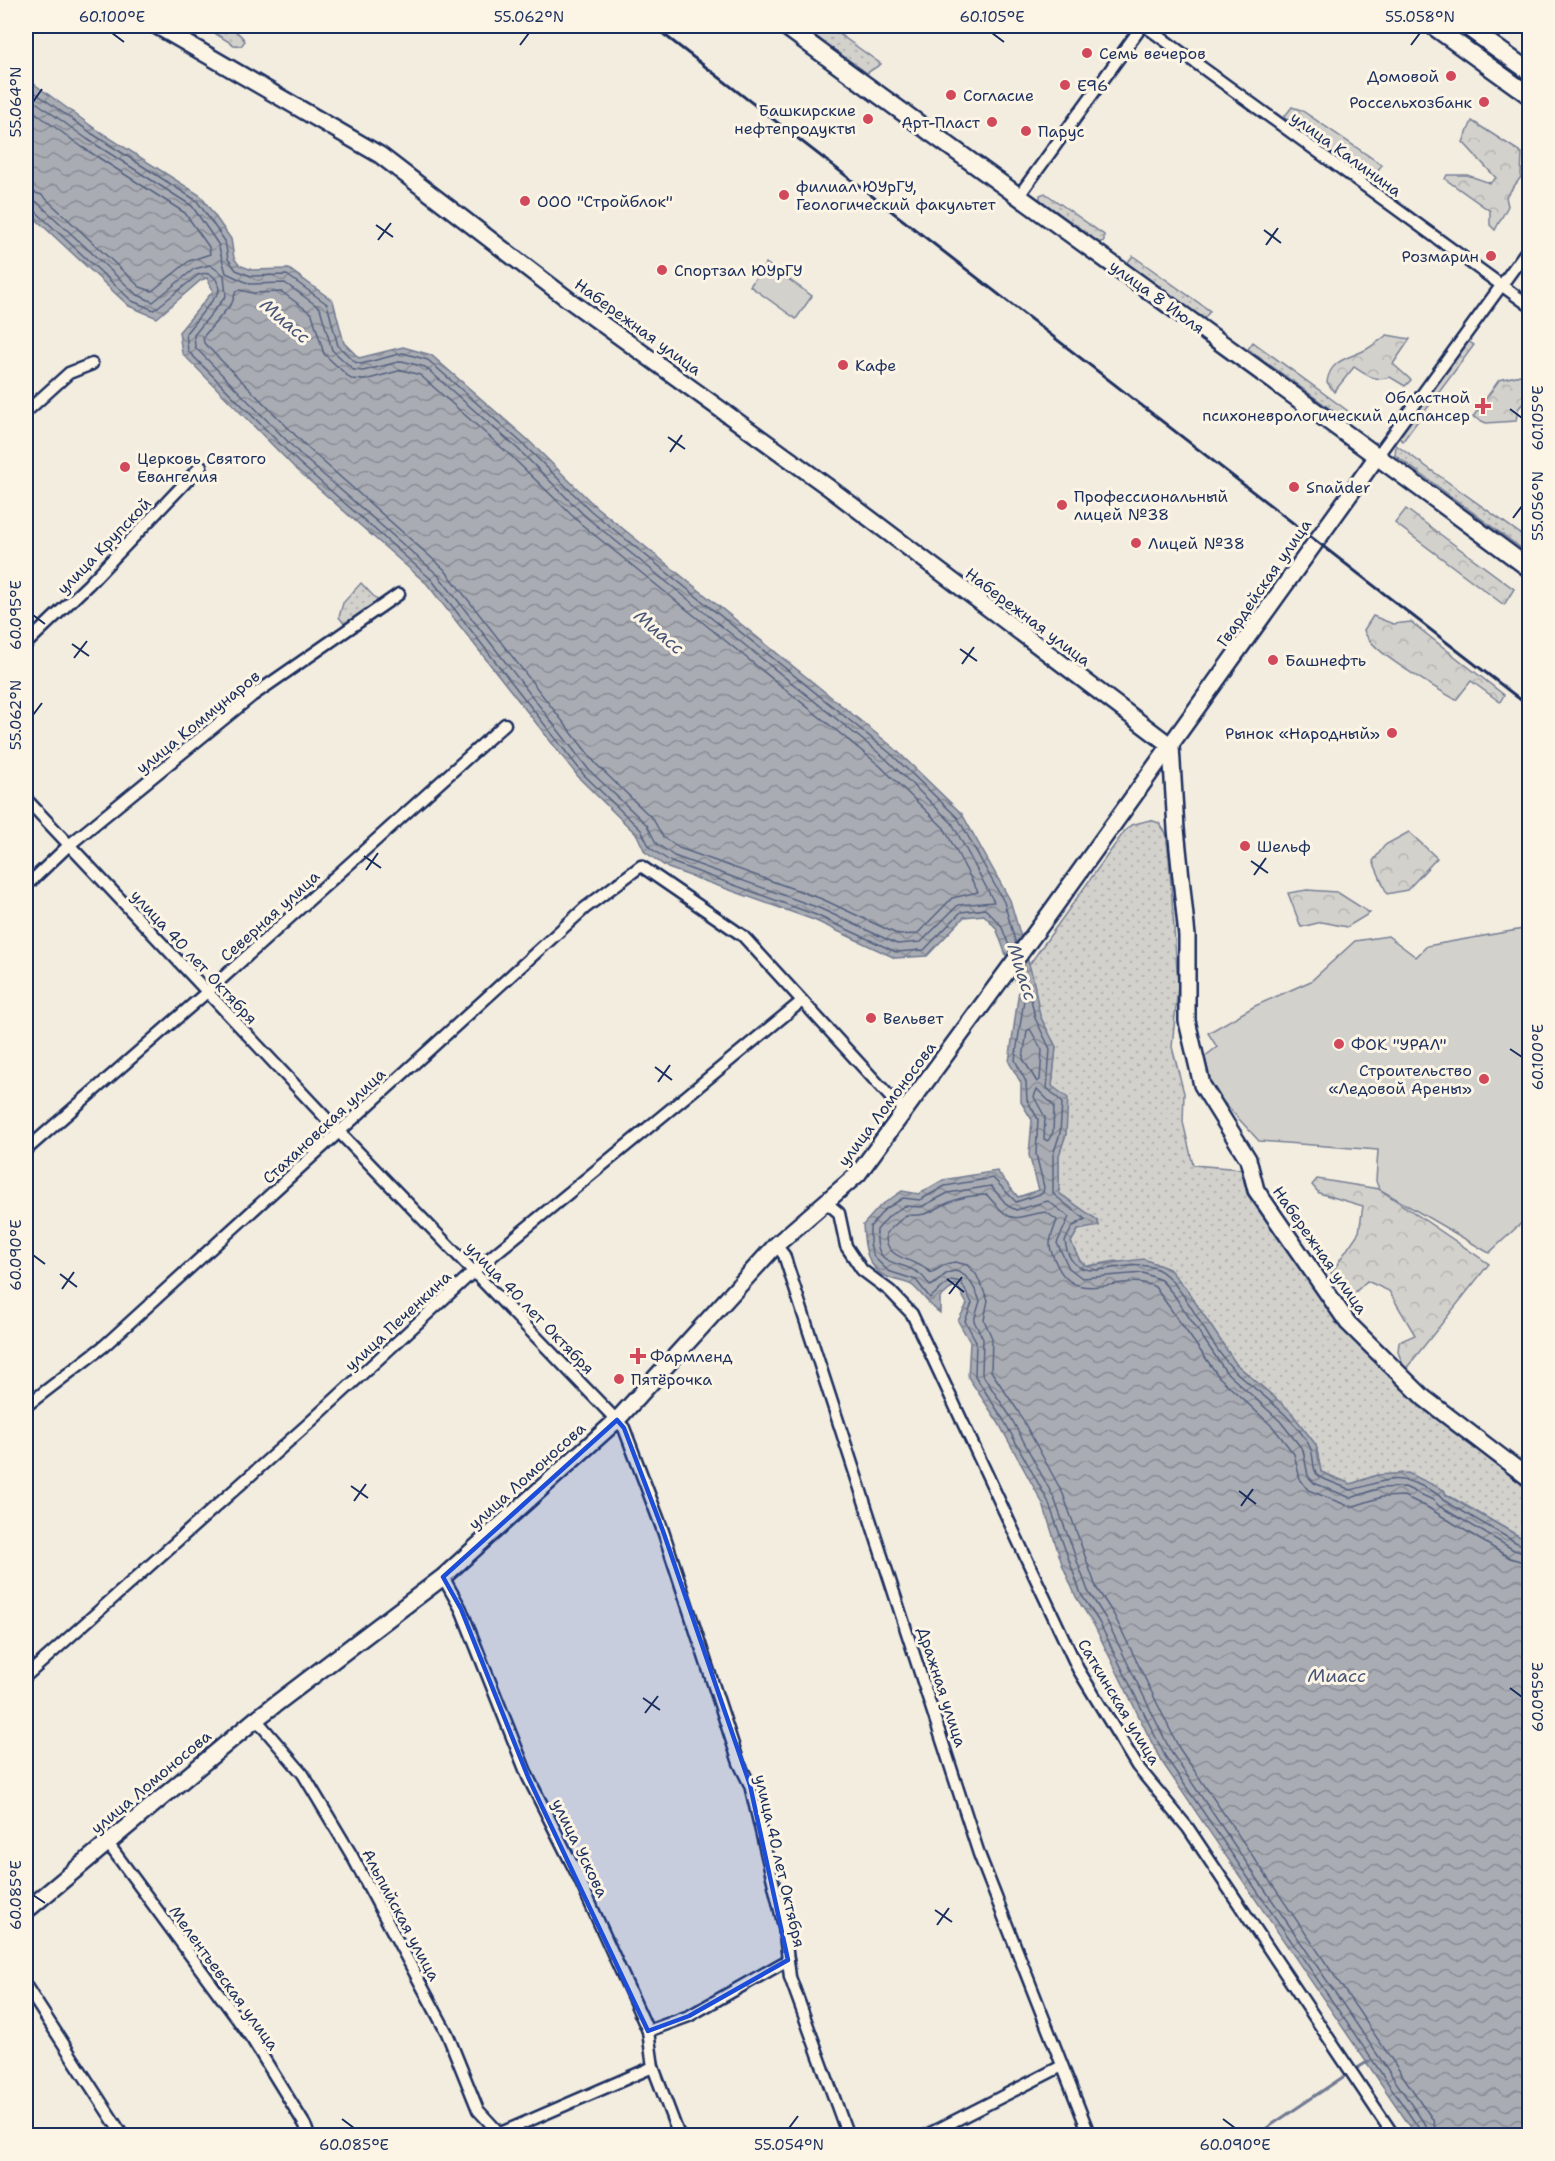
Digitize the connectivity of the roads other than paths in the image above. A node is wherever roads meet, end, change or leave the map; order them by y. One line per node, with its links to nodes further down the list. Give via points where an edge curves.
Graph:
1 (157, 26): 20 (street, Набережная улица, via 380,155 569,300 828,487)
2 (785, 26): 8 (main road, улица 8 Июля)
3 (1143, 26): 8 (street); 10 (street, улица Калинина)
4 (1433, 26): 7 (main road)
5 (1466, 26): 6 (main road)
6 (1530, 72)
7 (1530, 96)
8 (1018, 197): 14 (main road, улица 8 Июля)
9 (1530, 246): 10 (street, Гвардейская улица)
10 (1501, 285): 11 (street, улица Калинина); 14 (street, Гвардейская улица)
11 (1530, 306)
12 (92, 364): 13 (street, via 69,373)
13 (26, 412)
14 (1378, 455): 16 (main road, улица 8 Июля); 20 (street, Гвардейская улица)
15 (201, 466): 18 (street, улица Крупской)
16 (1530, 568)
17 (399, 594): 22 (street, улица Коммунаров, via 252,696)
18 (26, 644)
19 (504, 724): 25 (street, Северная улица)
20 (1171, 746): 24 (street, Гвардейская улица); 35 (street, Набережная улица, via 1187,936 1187,1021 1202,1085 1248,1159 1256,1190 1347,1323 1424,1398)
21 (26, 800): 22 (street, улица 40 лет Октября)
22 (68, 846): 23 (street, улица Коммунаров); 25 (street, улица 40 лет Октября)
23 (26, 886)
24 (1050, 913): 27 (street, улица Ломоносова)
25 (207, 992): 28 (street, улица 40 лет Октября); 29 (street, Северная улица)
26 (802, 1001): 27 (street, via 892,1099); 28 (street, Стахановская улица, via 743,936 641,866 585,908); 32 (street, улица Печенкина)
27 (907, 1110): 30 (street, улица Ломоносова, via 858,1174)
28 (339, 1132): 32 (street, улица 40 лет Октября); 33 (street, Стахановская улица, via 104,1346)
29 (26, 1150)
30 (827, 1203): 31 (street, улица Ломоносова); 55 (street, Саткинская улица, via 839,1213 846,1246 862,1270 912,1314 1078,1669 1137,1766 1188,1828)
31 (776, 1245): 34 (street, улица Ломоносова); 44 (street, Дражная улица, via 784,1255 980,1854)
32 (474, 1271): 34 (street, улица 40 лет Октября); 37 (street, улица Печенкина)
33 (26, 1406)
34 (617, 1420): 36 (street, улица Ломоносова); 41 (street, улица 40 лет Октября, via 624,1428 663,1531 735,1751 750,1785 784,1927)
35 (1530, 1479)
36 (443, 1577): 38 (street, улица Ломоносова); 43 (street, улица Ускова, via 461,1609 528,1777 578,1874)
37 (26, 1676)
38 (256, 1719): 39 (street, улица Ломоносова); 47 (street, Альпийская улица, via 303,1774 351,1854 447,2033 478,2110)
39 (107, 1842): 40 (street, улица Ломоносова); 49 (street, Мелентьевская улица, via 252,2039)
40 (26, 1911)
41 (788, 1960): 43 (street, via 689,2016); 51 (street, улица 40 лет Октября, via 790,1977)
42 (26, 1986): 48 (street)
43 (648, 2031): 45 (street, улица Ускова)
44 (1062, 2066): 46 (street); 54 (street, Дражная улица)
45 (653, 2067): 47 (street); 50 (street, улица Ускова)
46 (952, 2124): 52 (street); 53 (street)
47 (499, 2135)
48 (123, 2136)
49 (309, 2136)
50 (679, 2136)
51 (848, 2136)
52 (924, 2136)
53 (957, 2136)
54 (1090, 2136)
55 (1394, 2136)

